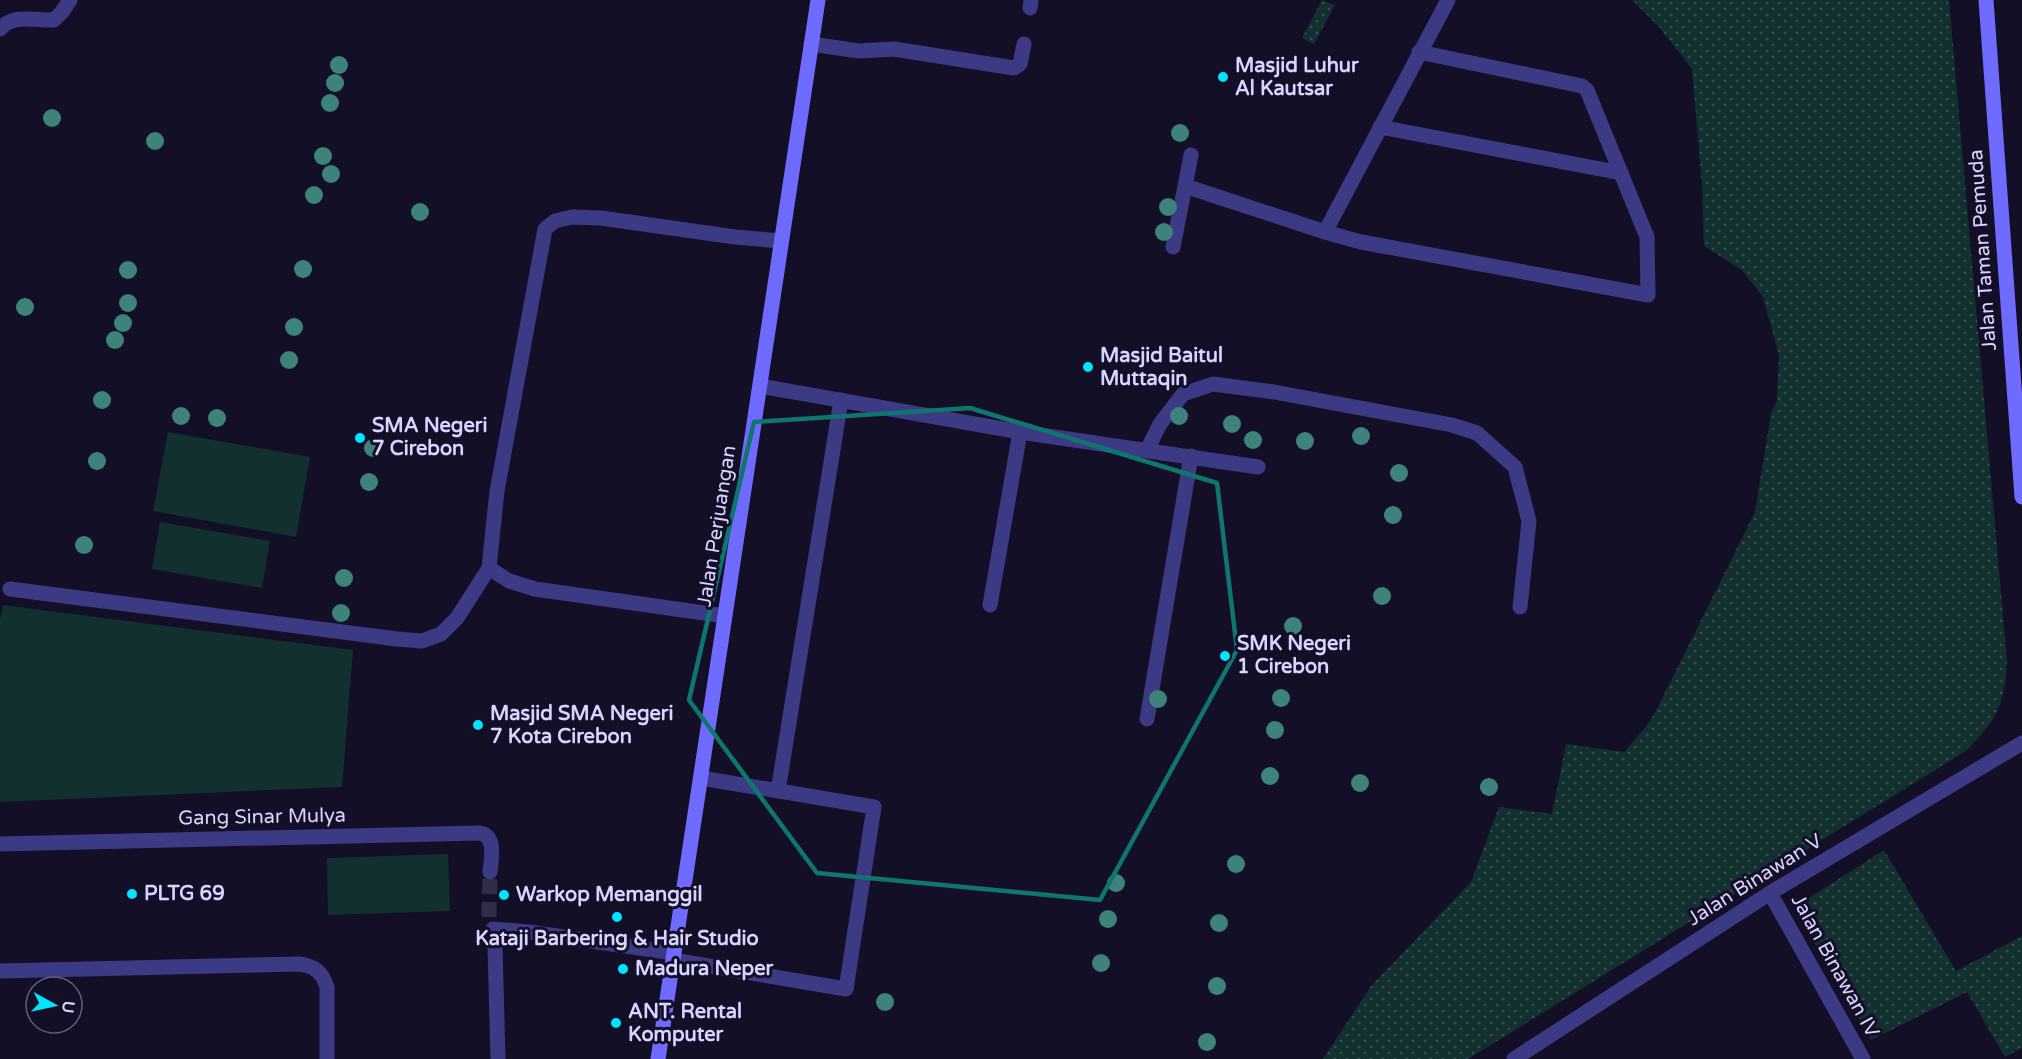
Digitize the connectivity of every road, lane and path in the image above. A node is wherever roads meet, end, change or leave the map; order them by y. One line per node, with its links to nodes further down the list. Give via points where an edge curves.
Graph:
1 (70, 0): 5 (street, via 54,20 21,18 6,22)
2 (818, 0): 6 (street, Jalan Perjuangan)
3 (1448, 0): 8 (street)
4 (1986, 0): 22 (street, Jalan Taman Pemuda)
5 (0, 29)
6 (812, 44): 7 (street, via 859,51 894,49 1014,68 1020,64); 14 (street, Jalan Perjuangan)
7 (1024, 44)
8 (1419, 52): 9 (street); 11 (street, via 1582,86 1591,96)
9 (1380, 127): 11 (street); 13 (street)
10 (1191, 155): 12 (street)
11 (1621, 173): 13 (street, via 1647,237 1648,295)
12 (1185, 186): 13 (street); 15 (street)
13 (1325, 232)
14 (782, 241): 16 (street, Jalan Perjuangan); 23 (street, via 582,217 563,218 545,230 496,491)
15 (1173, 247)
16 (760, 386): 17 (street); 27 (street, Jalan Perjuangan)
17 (841, 400): 18 (street); 31 (street)
18 (1020, 432): 19 (street); 25 (street)
19 (1147, 450): 20 (street); 26 (street, via 1160,424 1183,394 1213,384 1297,396 1477,433 1515,467 1529,521)
20 (1191, 456): 21 (street); 28 (street)
21 (1258, 467)
22 (2022, 497)
23 (489, 568): 24 (street, via 457,618 441,634 422,641); 27 (street, via 509,581 535,589)
24 (10, 589)
25 (990, 605)
26 (1520, 607)
27 (725, 616): 30 (street, Jalan Perjuangan)
28 (1147, 719)
29 (2022, 743): 34 (street, Jalan Binawan V)
30 (701, 778): 31 (street); 35 (street, Jalan Perjuangan)
31 (778, 791): 35 (street, via 874,807 846,989)
32 (0, 844): 33 (street, Gang Sinar Mulya, via 484,833 491,843)
33 (490, 872)
34 (1770, 894): 40 (street, Jalan Binawan V); 41 (street, Jalan Binawan IV)
35 (674, 956): 38 (street, via 491,923); 39 (street, Jalan Perjuangan)
36 (0, 971): 37 (street, via 309,965 324,977 327,987)
37 (327, 1059)
38 (498, 1059)
39 (658, 1059)
40 (1514, 1059)
41 (1863, 1059)

